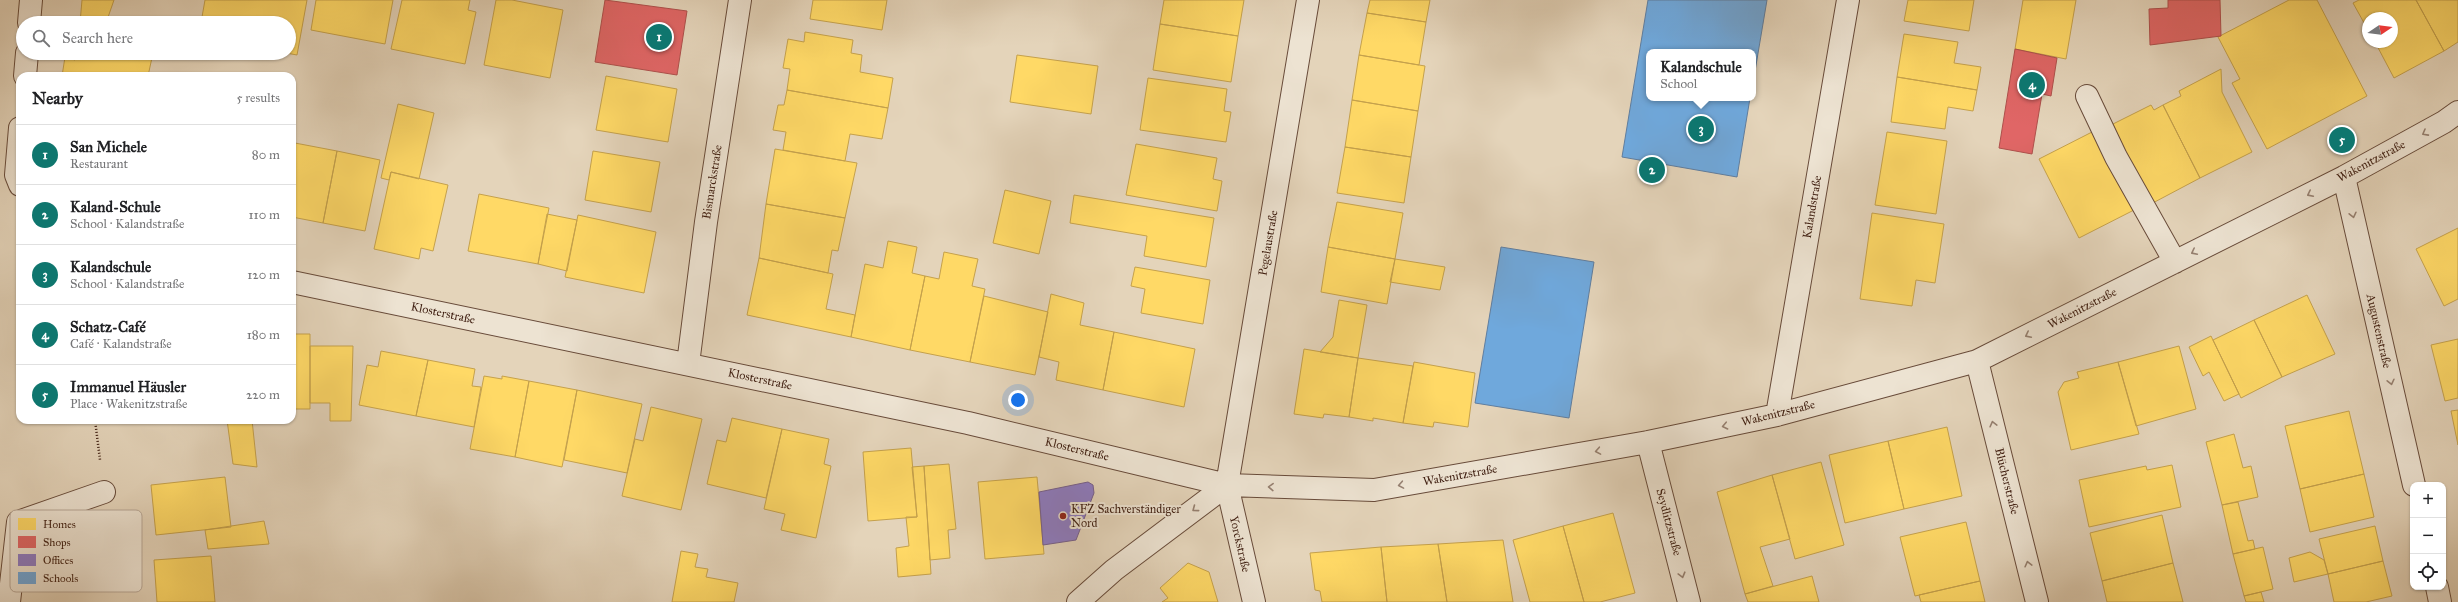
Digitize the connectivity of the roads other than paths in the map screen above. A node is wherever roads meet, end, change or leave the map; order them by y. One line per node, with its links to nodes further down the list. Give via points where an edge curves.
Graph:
1 (32, 0): 5 (street)
2 (740, 0): 14 (street, Bismarckstraße, via 706,222)
3 (1308, 0): 18 (street, Pegelaustraße)
4 (1848, 0): 15 (street, Kalandstraße)
5 (30, 16)
6 (26, 60): 7 (street)
7 (25, 72)
8 (2087, 96): 11 (street, via 2116,157)
9 (2458, 112): 10 (street, Wakenitzstraße, one-way to 10)
10 (2344, 176): 11 (street, Wakenitzstraße, one-way to 11); 17 (street, Augustenstraße, one-way to 17)
11 (2175, 262): 13 (street, Wakenitzstraße, one-way to 13)
12 (296, 283): 14 (street, Klosterstraße)
13 (1977, 360): 15 (street, Wakenitzstraße); 27 (street, Blücherstraße, one-way to 13)
14 (688, 364): 18 (street, Klosterstraße, via 968,423)
15 (1777, 415): 16 (street, Wakenitzstraße, one-way to 16)
16 (1648, 442): 18 (street, Wakenitzstraße, one-way to 18, via 1374,490); 26 (street, Seydlitzstraße, one-way to 26)
17 (2413, 482)
18 (1226, 485): 24 (street, one-way to 24, via 1114,570); 25 (street, Yorckstraße)
19 (104, 492): 20 (street)
20 (52, 510)
21 (2438, 590): 28 (street)
22 (10, 592): 23 (street)
23 (9, 602)
24 (1078, 602)
25 (1254, 602)
26 (1690, 602)
27 (2037, 602)
28 (2440, 602)

